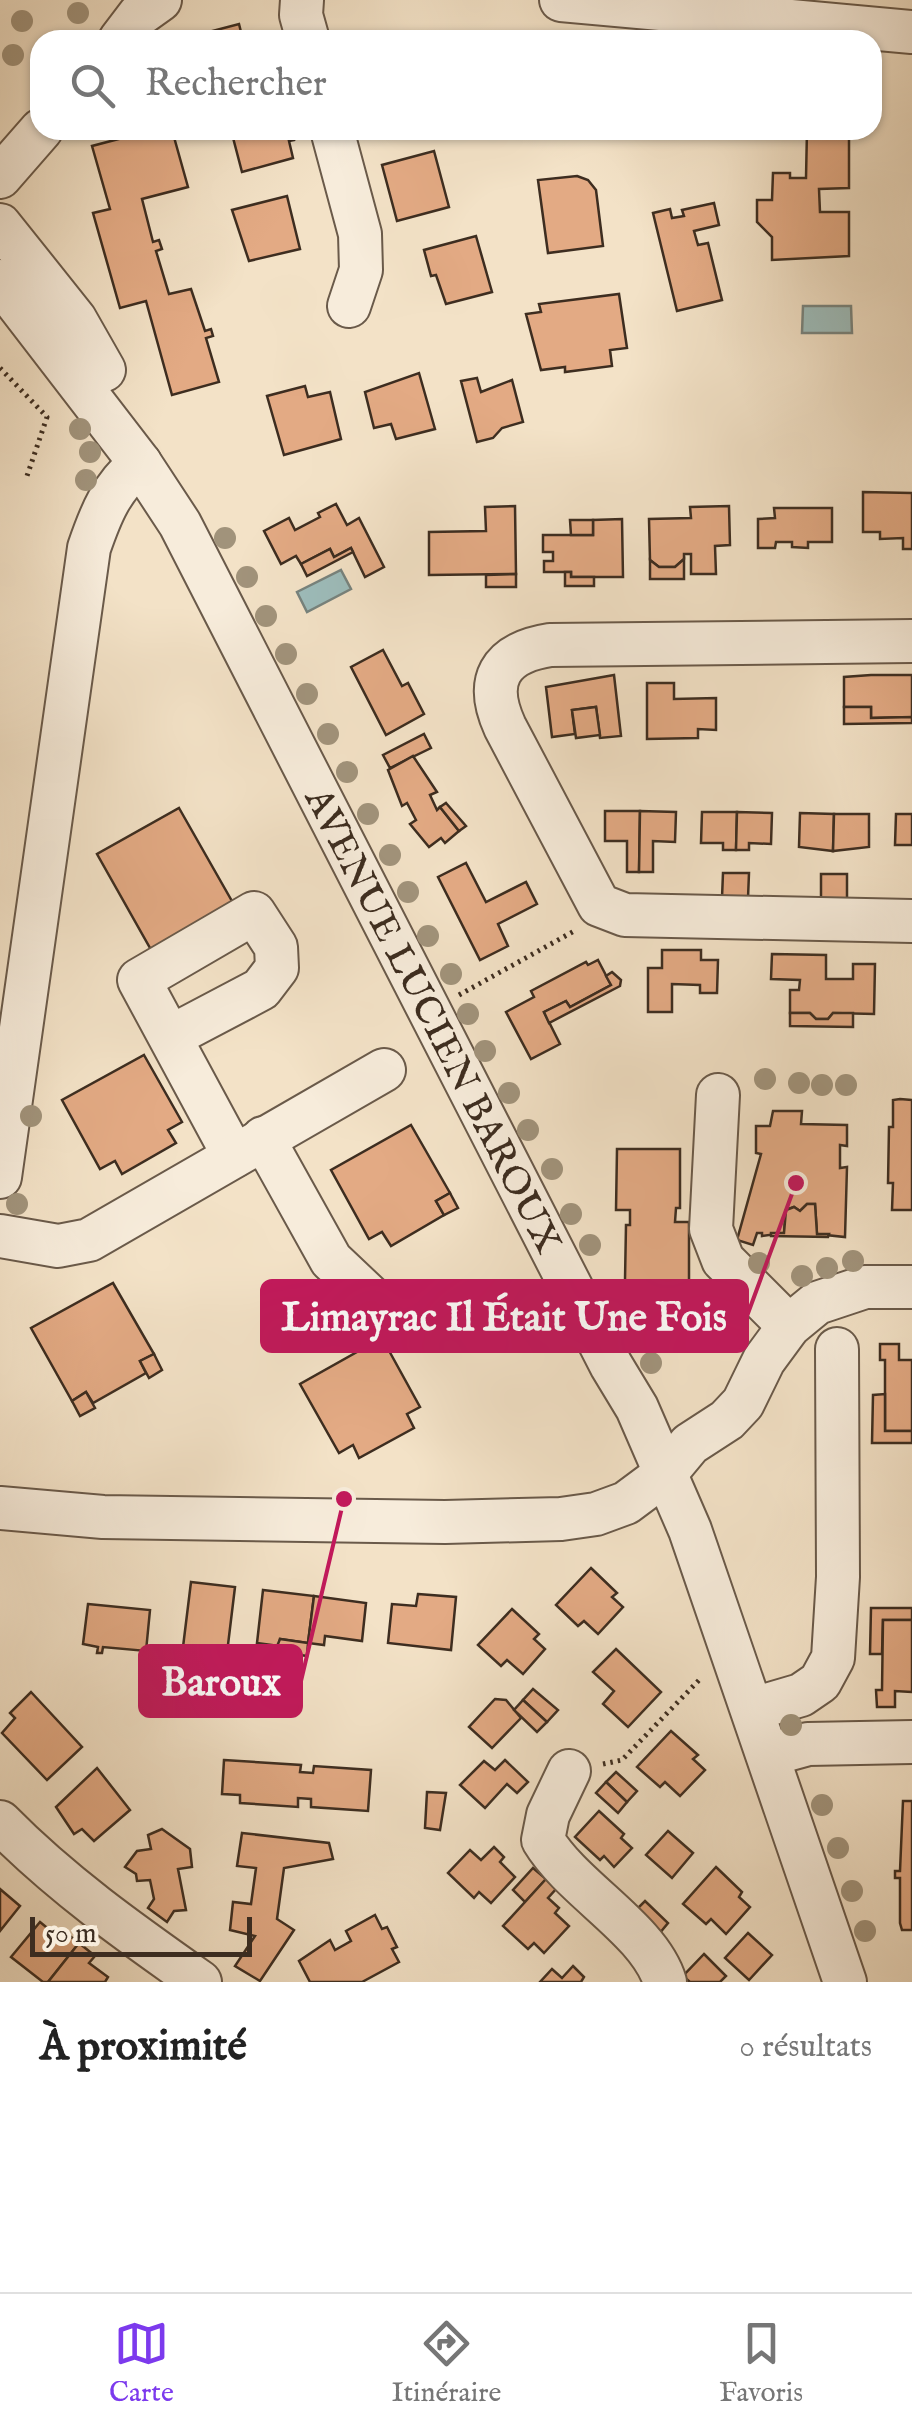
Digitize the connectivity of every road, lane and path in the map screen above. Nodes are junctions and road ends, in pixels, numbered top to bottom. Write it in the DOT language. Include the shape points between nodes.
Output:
graph roads {
  1 [pos="160,0"];
  2 [pos="302,0"];
  3 [pos="561,0"];
  4 [pos="802,11"];
  5 [pos="128,30"];
  6 [pos="305,30"];
  7 [pos="912,32"];
  8 [pos="33,140"];
  9 [pos="335,140"];
  10 [pos="0,178"];
  11 [pos="0,225"];
  12 [pos="0,281"];
  13 [pos="349,306"];
  14 [pos="0,368"];
  15 [pos="104,370"];
  16 [pos="140,463"];
  17 [pos="27,476"];
  18 [pos="912,641"];
  19 [pos="613,913"];
  20 [pos="912,921"];
  21 [pos="430,1011"];
  22 [pos="170,1037"];
  23 [pos="384,1070"];
  24 [pos="718,1095"];
  25 [pos="249,1147"];
  26 [pos="0,1173"];
  27 [pos="0,1236"];
  28 [pos="912,1287"];
  29 [pos="386,1312"];
  30 [pos="789,1326"];
  31 [pos="837,1350"];
  32 [pos="665,1474"];
  33 [pos="0,1508"];
  34 [pos="738,1665"];
  35 [pos="753,1709"];
  36 [pos="912,1742"];
  37 [pos="768,1754"];
  38 [pos="569,1770"];
  39 [pos="0,1822"];
  40 [pos="175,1975"];
  41 [pos="665,1982"];
  42 [pos="846,1982"];
  1 -- 5 [label="street"];
  2 -- 6 [label="street"];
  3 -- 4 [label="street"];
  4 -- 7 [label="street"];
  8 -- 10 [label="street"];
  9 -- 13 [label="street" via="360,234 362,270"];
  11 -- 15 [label="street" via="75,319"];
  12 -- 16 [label="street, AVENUE LUCIEN BAROUX"];
  14 -- 17 [label="path" via="47,417"];
  16 -- 21 [label="street, AVENUE LUCIEN BAROUX" via="192,547"];
  16 -- 26 [label="street" via="104,503 89,548"];
  18 -- 19 [label="street" via="550,645 507,662 494,690 496,708 592,894"];
  19 -- 20 [label="street"];
  19 -- 21 [label="path"];
  21 -- 32 [label="street, AVENUE LUCIEN BAROUX" via="638,1408"];
  22 -- 25 [label="street"];
  23 -- 25 [label="street"];
  24 -- 30 [label="street" via="711,1229 724,1260"];
  25 -- 27 [label="street" via="90,1240 58,1246"];
  25 -- 29 [label="street" via="330,1260"];
  28 -- 30 [label="street" via="865,1287 817,1302"];
  30 -- 32 [label="street" via="743,1403 690,1444"];
  31 -- 35 [label="street" via="833,1658 820,1682 800,1695"];
  32 -- 33 [label="street" via="626,1503 561,1518 122,1517"];
  32 -- 34 [label="street, AVENUE LUCIEN BAROUX"];
  34 -- 35 [label="street, AVENUE LUCIEN BAROUX"];
  34 -- 38 [label="path" via="702,1678 622,1760"];
  35 -- 37 [label="street, AVENUE LUCIEN BAROUX"];
  36 -- 37 [label="street" via="808,1744"];
  37 -- 42 [label="street, AVENUE LUCIEN BAROUX"];
  38 -- 41 [label="street" via="543,1840 556,1862 641,1942"];
  39 -- 40 [label="street"];
}
